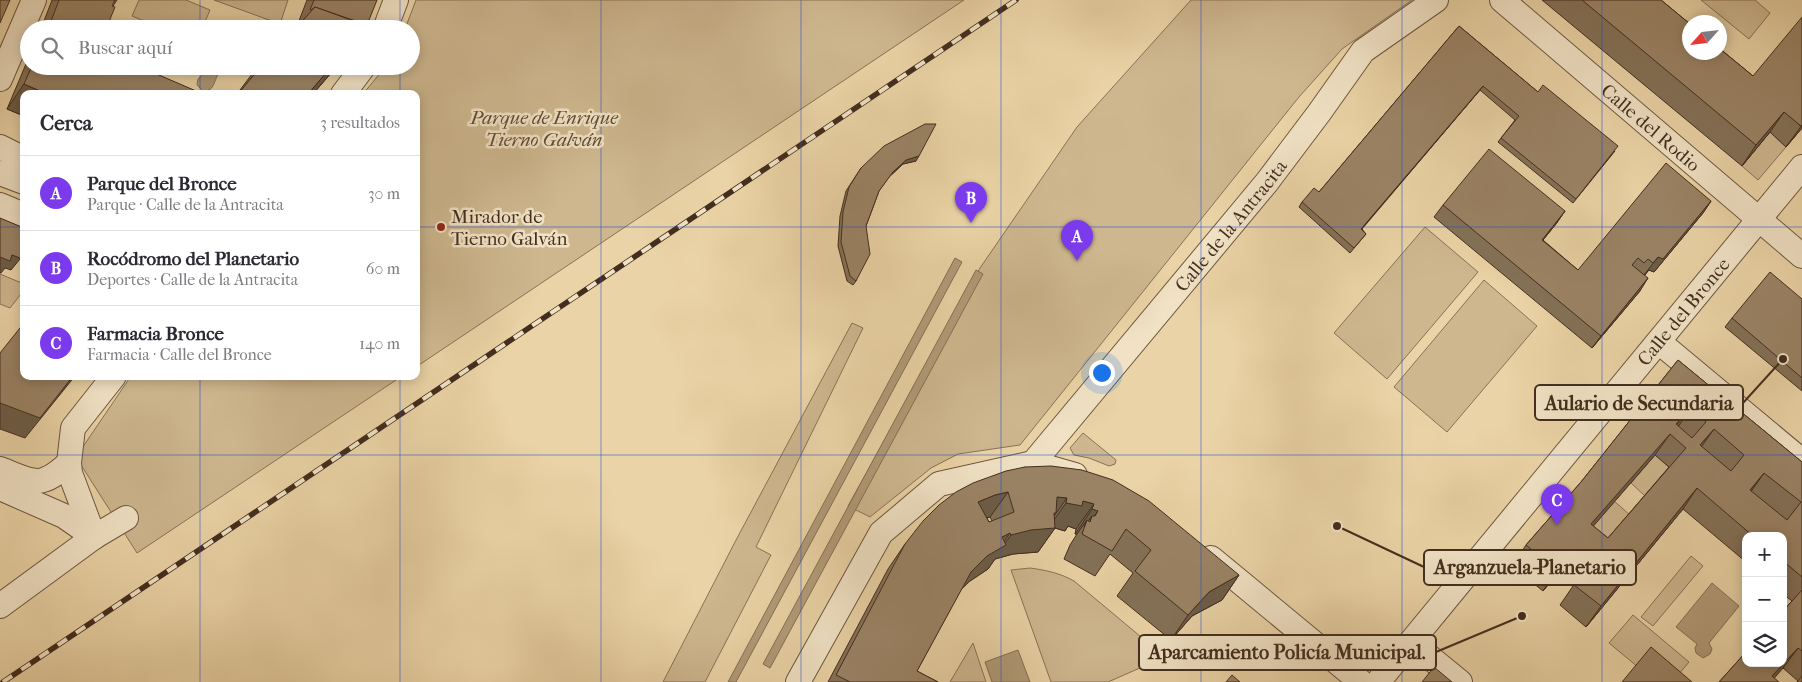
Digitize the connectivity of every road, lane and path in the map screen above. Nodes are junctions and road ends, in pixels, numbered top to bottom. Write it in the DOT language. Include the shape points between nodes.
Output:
graph roads {
  1 [pos="34,0"];
  2 [pos="396,0"];
  3 [pos="1436,0"];
  4 [pos="1502,0"];
  5 [pos="25,20"];
  6 [pos="388,20"];
  7 [pos="20,33"];
  8 [pos="357,75"];
  9 [pos="0,79"];
  10 [pos="346,90"];
  11 [pos="0,147"];
  12 [pos="20,157"];
  13 [pos="1802,167"];
  14 [pos="0,173"];
  15 [pos="20,180"];
  16 [pos="0,205"];
  17 [pos="20,213"];
  18 [pos="1759,220"];
  19 [pos="1802,256"];
  20 [pos="1659,342"];
  21 [pos="111,380"];
  22 [pos="1802,461"];
  23 [pos="1033,463"];
  24 [pos="69,464"];
  25 [pos="0,469"];
  26 [pos="1094,480"];
  27 [pos="0,488"];
  28 [pos="126,518"];
  29 [pos="94,537"];
  30 [pos="1198,546"];
  31 [pos="0,606"];
  32 [pos="1411,642"];
  33 [pos="798,682"];
  34 [pos="1361,682"];
  35 [pos="1378,682"];
  36 [pos="1460,682"];
  1 -- 5 [label="street"];
  2 -- 6 [label="street"];
  3 -- 23 [label="street, Calle de la Antracita" via="1363,51 1267,182"];
  4 -- 18 [label="street, Calle del Rodio"];
  7 -- 9 [label="street"];
  8 -- 10 [label="street"];
  11 -- 12 [label="street"];
  13 -- 18 [label="street, Calle del Bronce"];
  14 -- 15 [label="street"];
  16 -- 17 [label="street"];
  18 -- 19 [label="street, Calle del Rodio"];
  18 -- 20 [label="street, Calle del Bronce"];
  20 -- 22 [label="street"];
  20 -- 32 [label="street, Calle del Bronce"];
  21 -- 24 [label="street" via="73,428"];
  23 -- 26 [label="street"];
  23 -- 33 [label="street" via="939,484 881,533"];
  24 -- 25 [label="street" via="55,476 36,482"];
  24 -- 29 [label="street"];
  27 -- 29 [label="street" via="64,516"];
  28 -- 29 [label="street"];
  29 -- 31 [label="street"];
  30 -- 34 [label="street"];
  32 -- 35 [label="street, Calle del Bronce"];
  32 -- 36 [label="street"];
}
